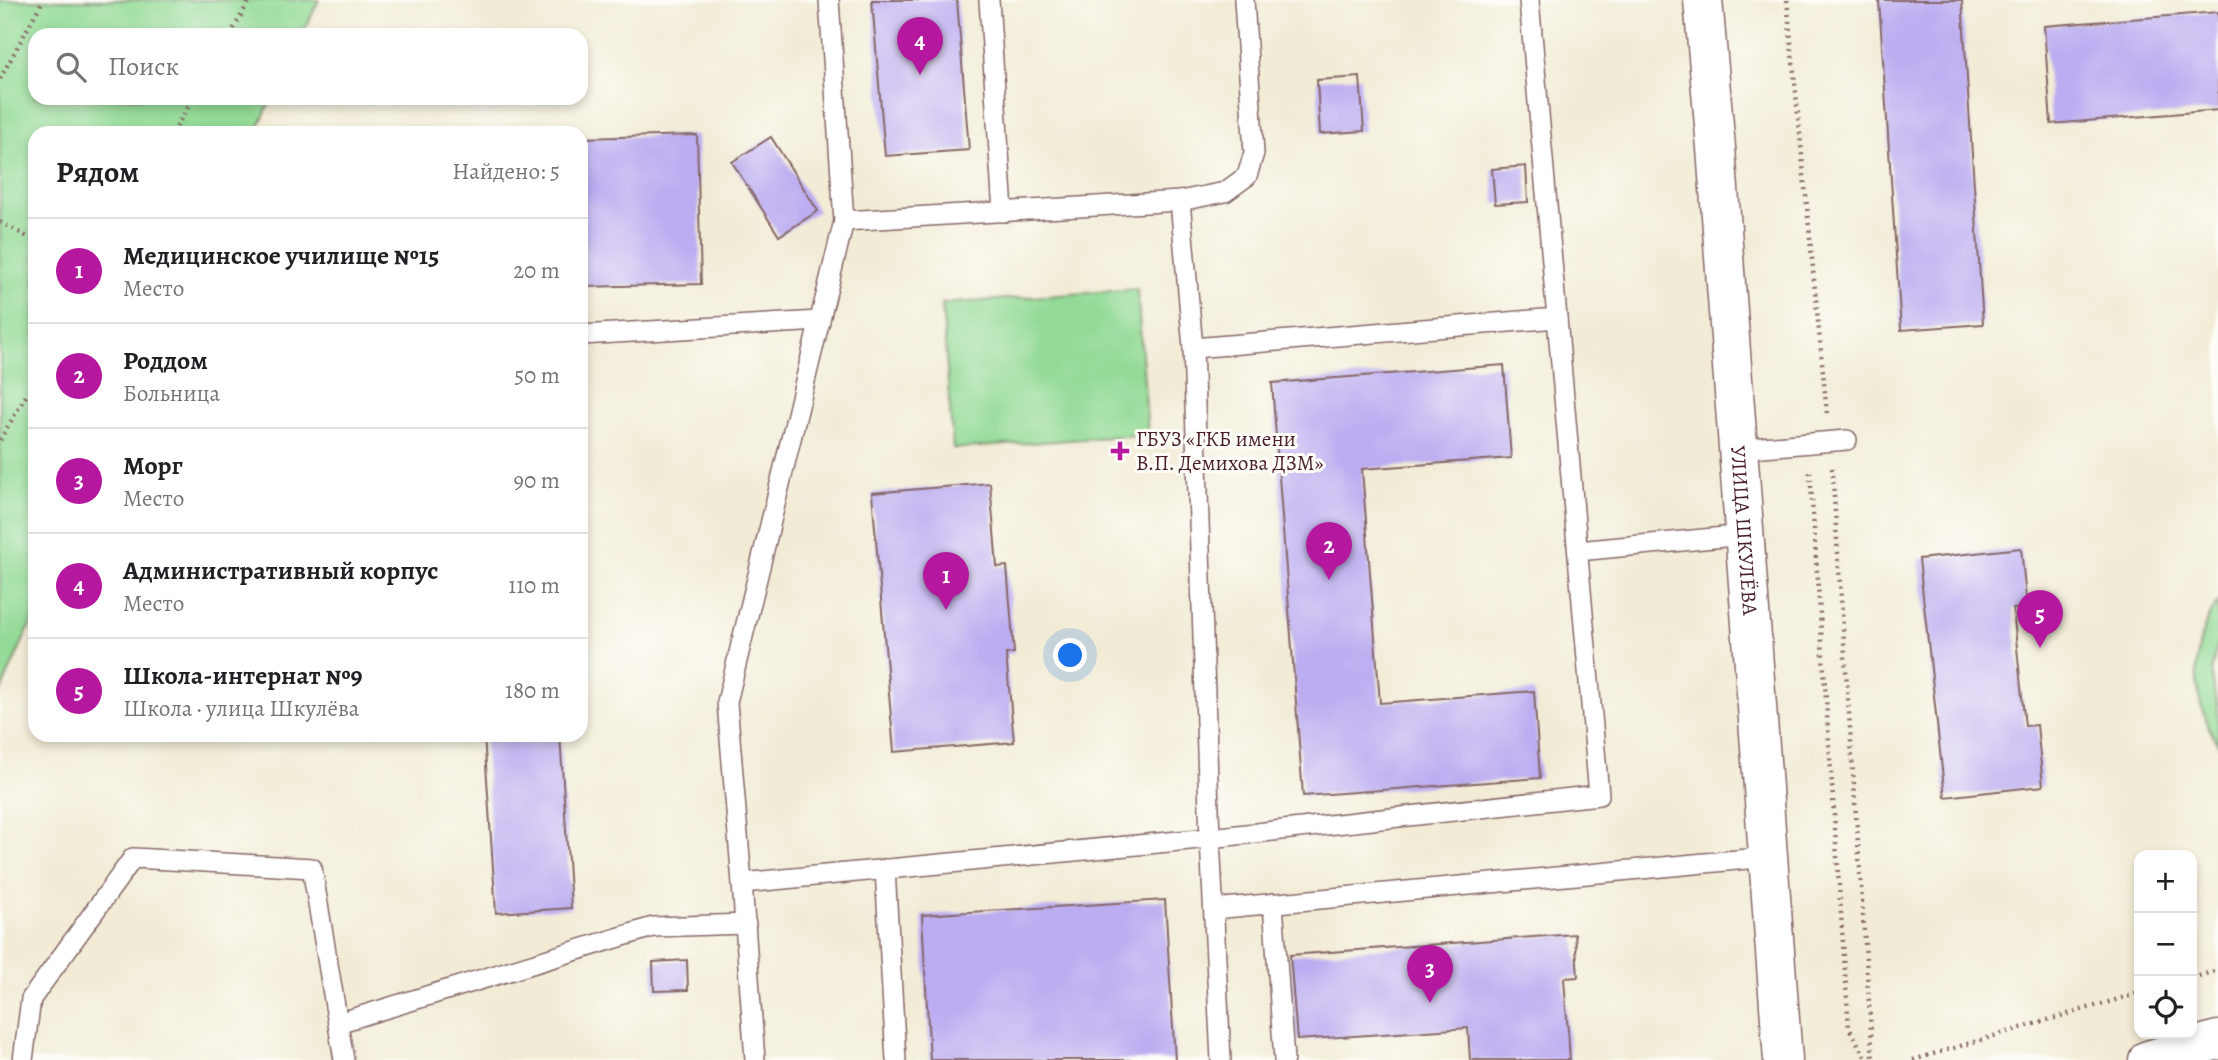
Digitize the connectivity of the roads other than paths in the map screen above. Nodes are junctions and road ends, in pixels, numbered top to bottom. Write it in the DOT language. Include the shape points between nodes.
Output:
graph roads {
  1 [pos="829,0"];
  2 [pos="989,0"];
  3 [pos="1244,0"];
  4 [pos="1529,0"];
  5 [pos="1703,0"];
  6 [pos="1180,201"];
  7 [pos="1003,212"];
  8 [pos="844,221"];
  9 [pos="1557,318"];
  10 [pos="820,321"];
  11 [pos="588,335"];
  12 [pos="1194,348"];
  13 [pos="1838,441"];
  14 [pos="1738,449"];
  15 [pos="1745,535"];
  16 [pos="1578,551"];
  17 [pos="1210,838"];
  18 [pos="1769,857"];
  19 [pos="885,869"];
  20 [pos="742,883"];
  21 [pos="1273,903"];
  22 [pos="1214,909"];
  23 [pos="746,923"];
  24 [pos="338,1023"];
  25 [pos="2218,1040"];
  26 [pos="23,1060"];
  27 [pos="344,1060"];
  28 [pos="755,1060"];
  29 [pos="896,1060"];
  30 [pos="1222,1060"];
  31 [pos="1284,1060"];
  32 [pos="1783,1060"];
  33 [pos="2148,1060"];
  1 -- 8 [label="lane"];
  2 -- 7 [label="lane"];
  3 -- 6 [label="lane" via="1254,152 1247,176 1225,192"];
  4 -- 9 [label="lane"];
  5 -- 14 [label="street, УЛИЦА ШКУЛЁВА"];
  6 -- 7 [label="lane"];
  6 -- 12 [label="lane"];
  7 -- 8 [label="lane"];
  8 -- 10 [label="lane"];
  9 -- 12 [label="lane"];
  9 -- 16 [label="lane"];
  10 -- 11 [label="lane"];
  10 -- 20 [label="lane" via="727,702"];
  12 -- 17 [label="lane"];
  13 -- 14 [label="lane"];
  14 -- 15 [label="street, УЛИЦА ШКУЛЁВА"];
  15 -- 16 [label="lane"];
  15 -- 18 [label="street, УЛИЦА ШКУЛЁВА"];
  16 -- 17 [label="lane" via="1599,794"];
  17 -- 19 [label="lane"];
  17 -- 22 [label="lane"];
  18 -- 21 [label="lane"];
  18 -- 32 [label="street, УЛИЦА ШКУЛЁВА"];
  19 -- 20 [label="lane"];
  19 -- 29 [label="lane"];
  20 -- 23 [label="lane"];
  21 -- 22 [label="lane"];
  21 -- 31 [label="lane"];
  22 -- 30 [label="lane"];
  23 -- 24 [label="lane" via="653,927"];
  23 -- 28 [label="lane"];
  24 -- 26 [label="lane" via="312,868 133,858 31,999"];
  24 -- 27 [label="lane"];
  25 -- 33 [label="street"];
}
